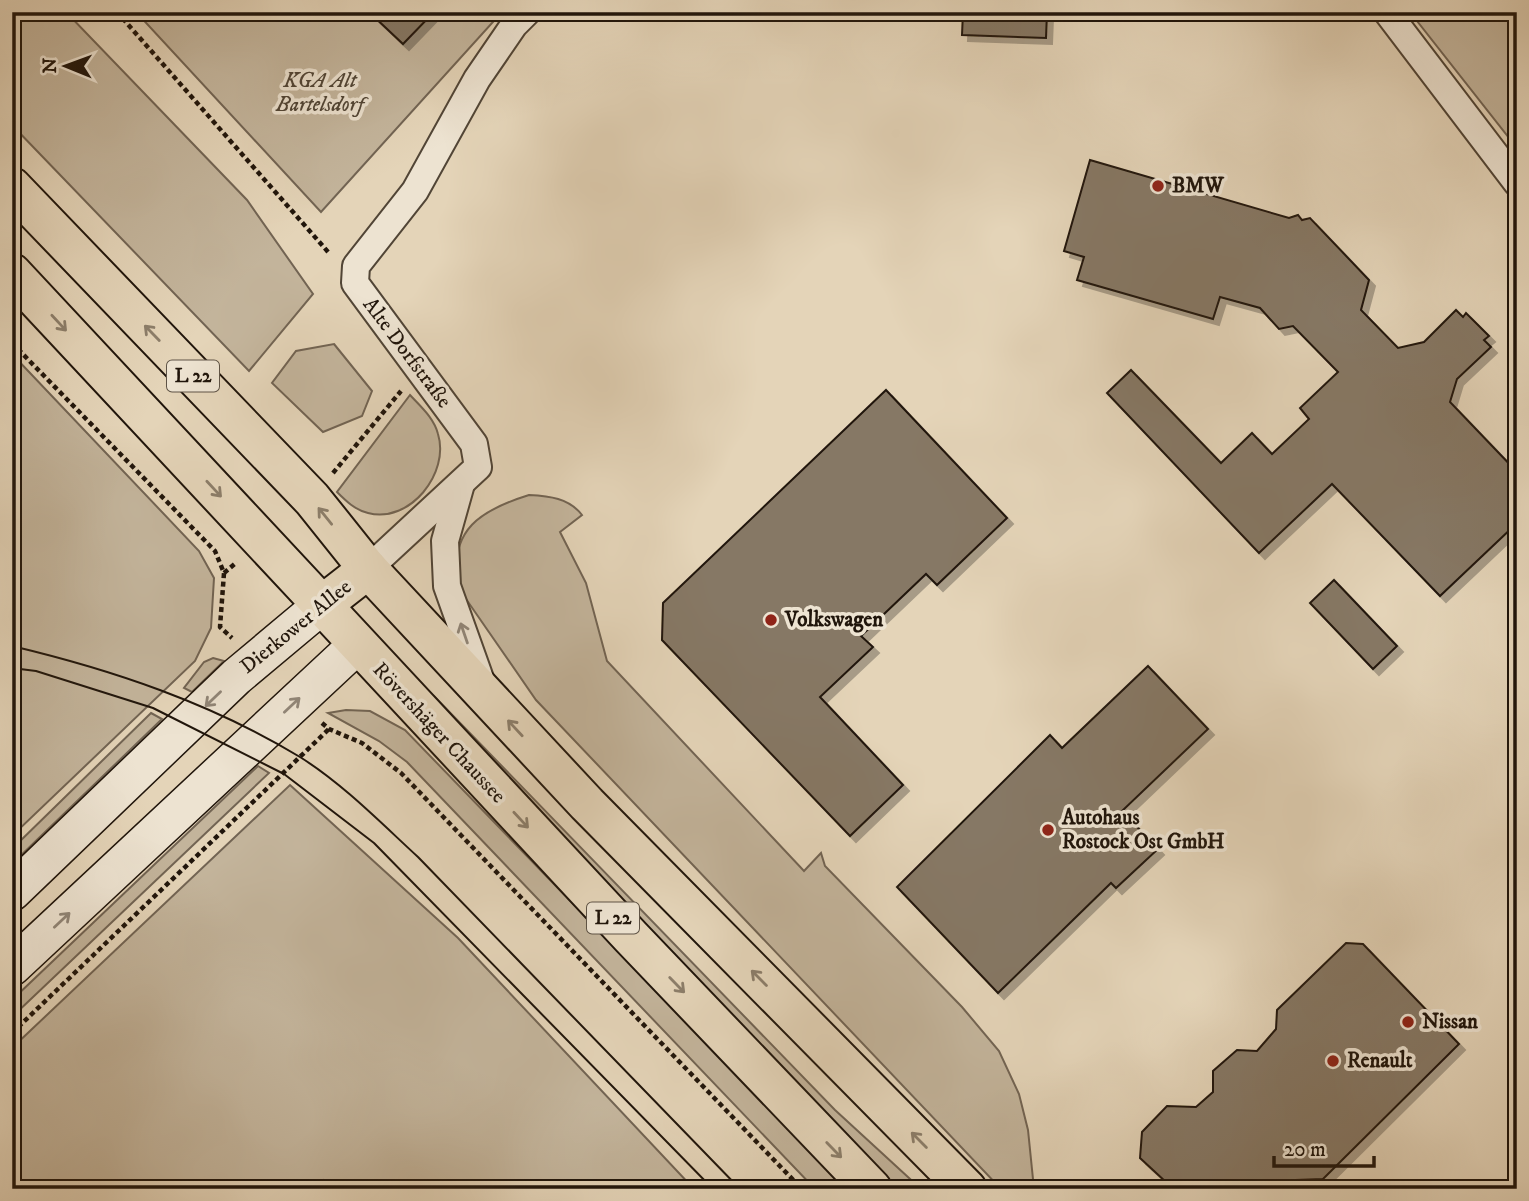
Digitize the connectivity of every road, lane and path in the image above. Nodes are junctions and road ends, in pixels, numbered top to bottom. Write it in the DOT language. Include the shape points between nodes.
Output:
graph roads {
  1 [pos="117,12"];
  2 [pos="527,12"];
  3 [pos="1387,12"];
  4 [pos="1517,183"];
  5 [pos="12,187"];
  6 [pos="12,273"];
  7 [pos="355,283"];
  8 [pos="12,343"];
  9 [pos="461,484"];
  10 [pos="368,569"];
  11 [pos="321,605"];
  12 [pos="220,627"];
  13 [pos="357,645"];
  14 [pos="486,697"];
  15 [pos="12,892"];
  16 [pos="12,967"];
  17 [pos="12,1033"];
  18 [pos="12,1180"];
  19 [pos="27,1189"];
  20 [pos="802,1189"];
  21 [pos="872,1189"];
  22 [pos="967,1189"];
  1 -- 7 [label="path"];
  2 -- 7 [label="street, Alte Dorfstraße" via="477,79 415,191 356,266"];
  3 -- 4 [label="street"];
  10 -- 5 [label="main road, L 22, one-way" via="312,499"];
  6 -- 11 [label="main road, Rövershäger Chaussee / L 22, one-way"];
  7 -- 9 [label="street, Alte Dorfstraße" via="474,444 478,467"];
  8 -- 12 [label="path" via="215,551 224,573"];
  9 -- 10 [label="street, Alte Dorfstraße"];
  14 -- 9 [label="street, one-way" via="447,586 445,541"];
  10 -- 11 [label="main road, Dierkower Allee"];
  10 -- 13 [label="main road, Dierkower Allee"];
  10 -- 14 [label="main road, L 22"];
  11 -- 13 [label="main road, Rövershäger Chaussee / L 22"];
  11 -- 15 [label="main road, Dierkower Allee, one-way" via="236,677"];
  16 -- 13 [label="main road, one-way"];
  13 -- 21 [label="main road, Rövershäger Chaussee / L 22, one-way"];
  22 -- 14 [label="main road, L 22, one-way"];
  17 -- 20 [label="path" via="329,729 362,743 401,773"];
  18 -- 19 [label="path"];
}
